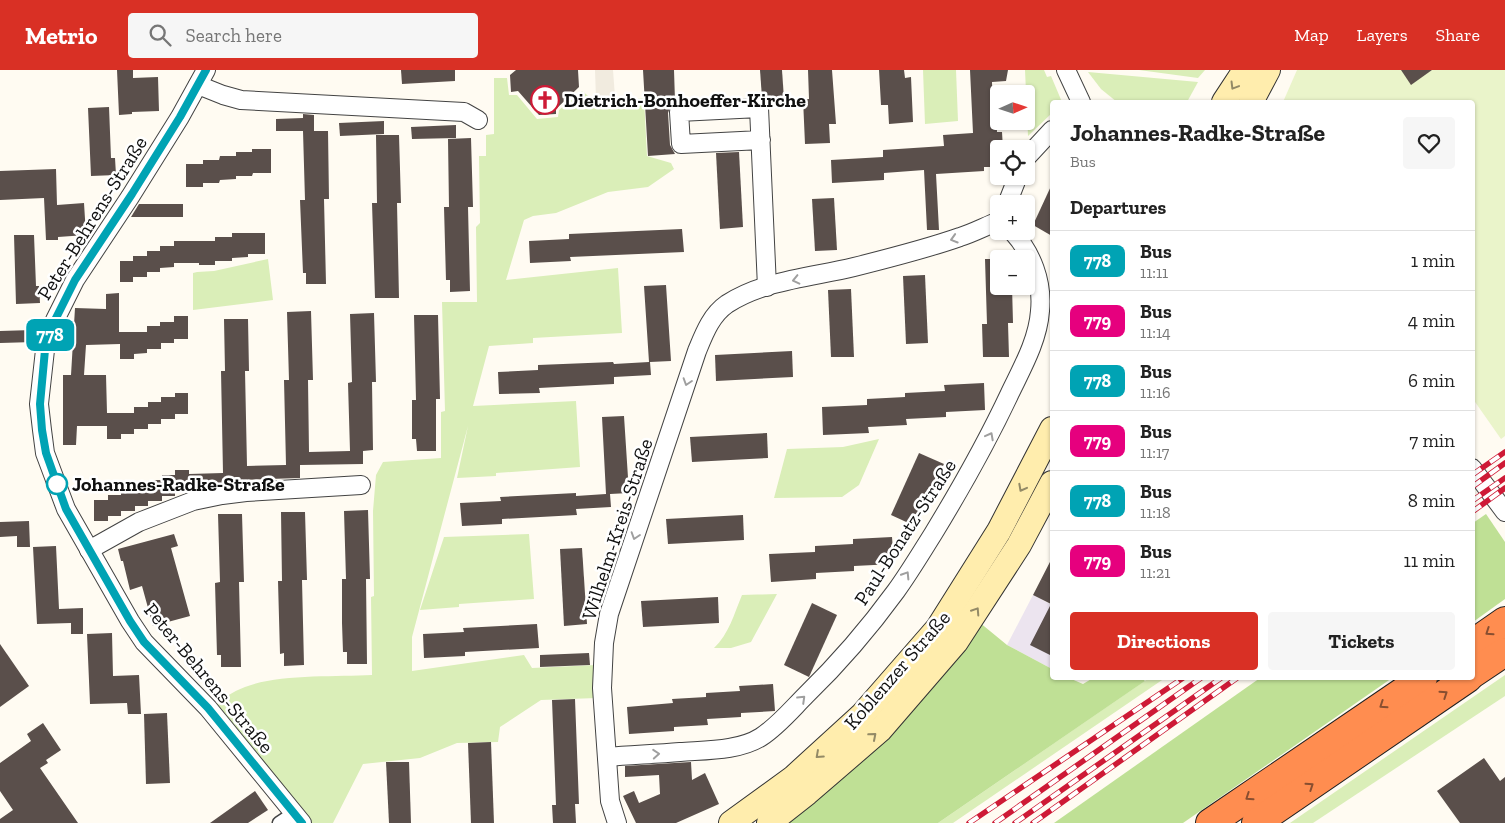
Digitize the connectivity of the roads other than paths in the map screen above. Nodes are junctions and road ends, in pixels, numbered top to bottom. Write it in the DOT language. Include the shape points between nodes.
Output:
graph roads {
  1 [pos="1066,70"];
  2 [pos="1245,70"];
  3 [pos="1268,70"];
  4 [pos="202,77"];
  5 [pos="1079,100"];
  6 [pos="1225,100"];
  7 [pos="1252,100"];
  8 [pos="478,120"];
  9 [pos="1050,132"];
  10 [pos="761,140"];
  11 [pos="1035,148"];
  12 [pos="990,225"];
  13 [pos="1018,240"];
  14 [pos="768,286"];
  15 [pos="1050,434"];
  16 [pos="1475,472"];
  17 [pos="361,485"];
  18 [pos="1050,487"];
  19 [pos="1505,512"];
  20 [pos="89,550"];
  21 [pos="1505,621"];
  22 [pos="1475,642"];
  23 [pos="1505,652"];
  24 [pos="1475,672"];
  25 [pos="1420,680"];
  26 [pos="1465,680"];
  27 [pos="607,757"];
  28 [pos="298,818"];
  29 [pos="279,823"];
  30 [pos="617,823"];
  31 [pos="731,823"];
  32 [pos="768,823"];
  33 [pos="1210,823"];
  34 [pos="1256,823"];
  1 -- 5 [label="street"];
  2 -- 6 [label="main road, one-way"];
  3 -- 7 [label="main road"];
  4 -- 8 [label="street" via="224,96 241,100 464,112"];
  4 -- 20 [label="street, Peter-Behrens-Straße" via="132,194 75,280 55,320 45,350 40,404 46,453 66,509"];
  9 -- 11 [label="street"];
  10 -- 10 [label="street" via="759,108 679,112 680,144"];
  10 -- 14 [label="street"];
  12 -- 14 [label="street, Wilhelm-Kreis-Straße, one-way" via="935,245"];
  27 -- 13 [label="street, Paul-Bonatz-Straße, one-way" via="724,748 748,743 772,729 827,675 869,626 897,590 957,495 991,434 1027,356 1037,327 1041,295 1033,262"];
  14 -- 27 [label="street, Wilhelm-Kreis-Straße, one-way" via="726,305 712,319 697,351 606,630 602,688"];
  15 -- 31 [label="main road, Koblenzer Straße, one-way" via="999,531 938,628 864,714 793,778"];
  16 -- 19 [label="street"];
  17 -- 20 [label="street" via="253,492 193,501 139,522"];
  32 -- 18 [label="main road, Koblenzer Straße, one-way" via="880,730 956,642 1019,545"];
  20 -- 28 [label="street, Peter-Behrens-Straße" via="144,642 208,708"];
  21 -- 22 [label="highway, one-way"];
  23 -- 24 [label="highway"];
  25 -- 33 [label="highway, one-way"];
  34 -- 26 [label="highway, one-way"];
  27 -- 30 [label="street, Wilhelm-Kreis-Straße" via="610,801"];
  28 -- 29 [label="street"];
}
